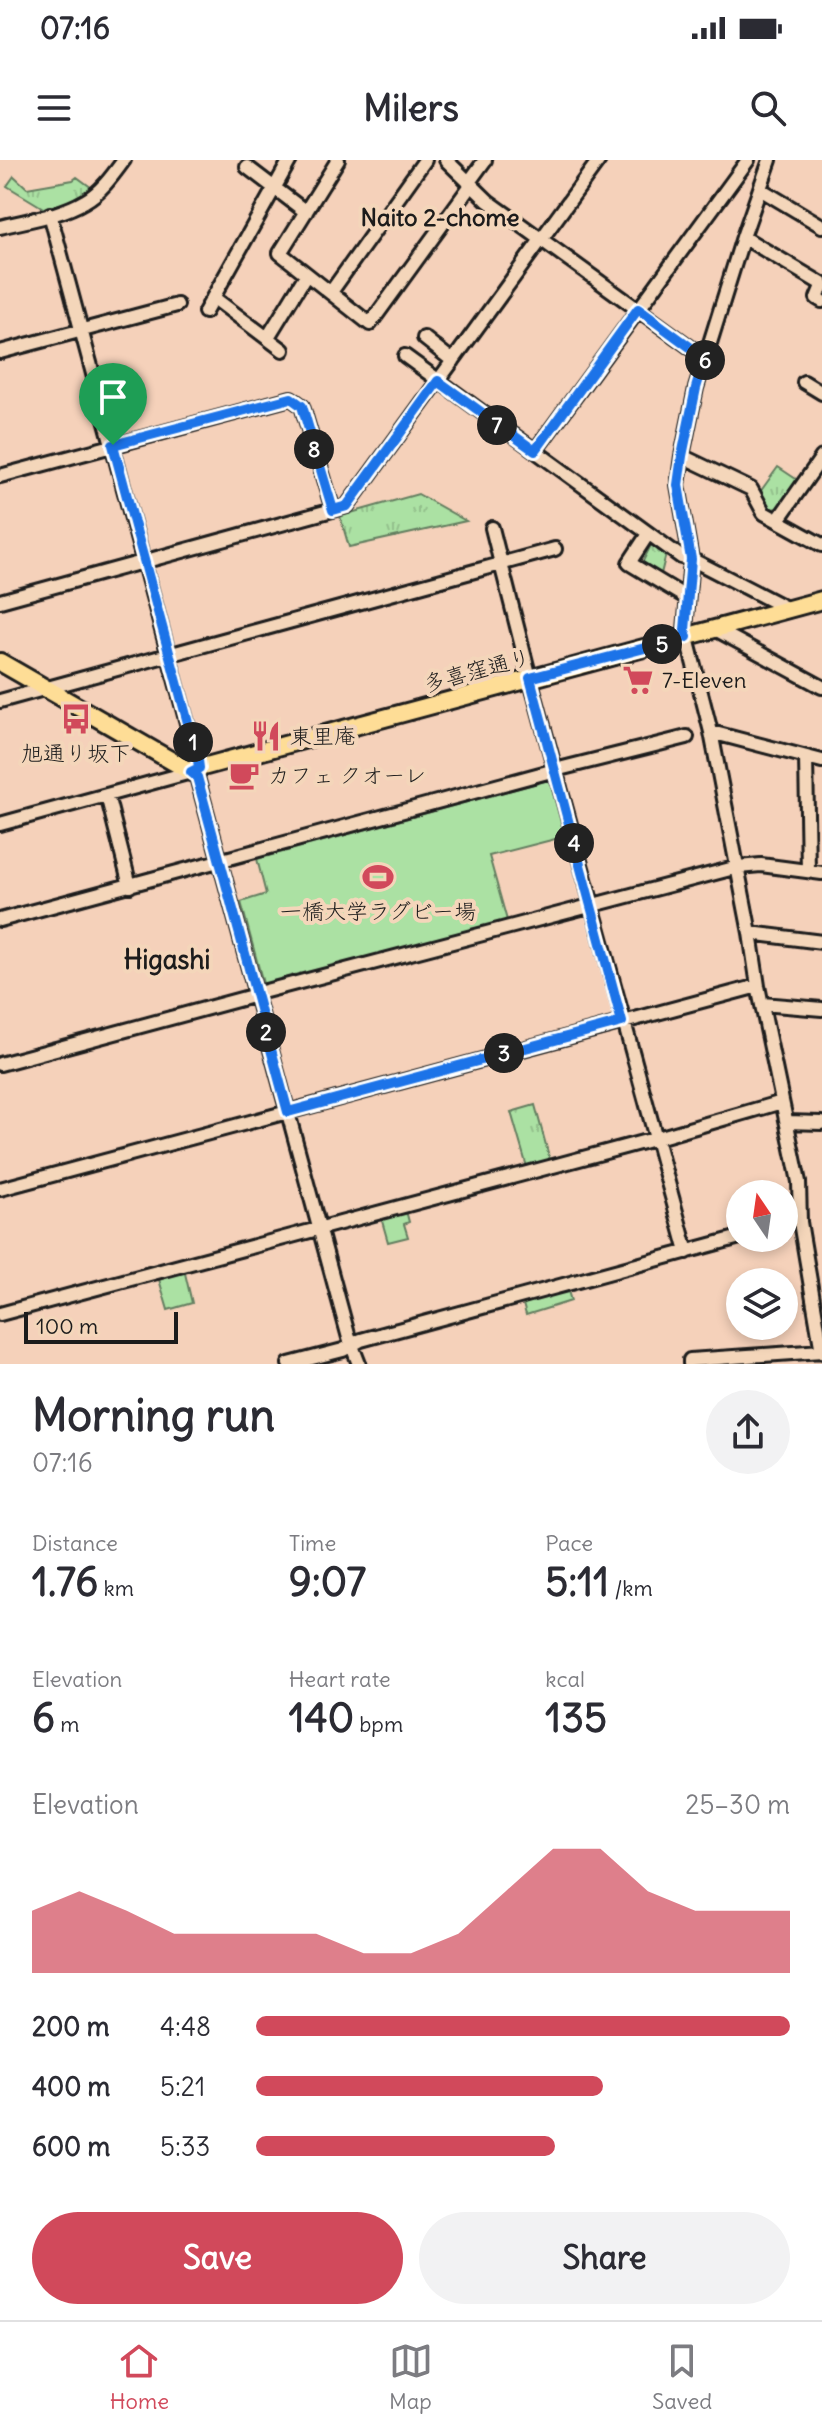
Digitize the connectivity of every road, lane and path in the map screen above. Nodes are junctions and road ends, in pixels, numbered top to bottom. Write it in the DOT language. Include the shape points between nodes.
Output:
graph roads {
  1 [pos="124,160"];
  2 [pos="290,160"];
  3 [pos="338,160"];
  4 [pos="425,160"];
  5 [pos="446,160"];
  6 [pos="485,160"];
  7 [pos="599,160"];
  8 [pos="748,160"];
  9 [pos="770,160"];
  10 [pos="247,167"];
  11 [pos="470,184"];
  12 [pos="274,188"];
  13 [pos="760,189"];
  14 [pos="306,212"];
  15 [pos="50,214"];
  16 [pos="822,226"];
  17 [pos="0,227"];
  18 [pos="743,237"];
  19 [pos="540,240"];
  20 [pos="306,275"];
  21 [pos="822,285"];
  22 [pos="331,292"];
  23 [pos="214,298"];
  24 [pos="822,301"];
  25 [pos="177,305"];
  26 [pos="638,309"];
  27 [pos="205,312"];
  28 [pos="81,330"];
  29 [pos="268,337"];
  30 [pos="424,338"];
  31 [pos="283,350"];
  32 [pos="0,352"];
  33 [pos="405,356"];
  34 [pos="705,358"];
  35 [pos="453,361"];
  36 [pos="438,381"];
  37 [pos="804,382"];
  38 [pos="822,393"];
  39 [pos="113,445"];
  40 [pos="535,451"];
  41 [pos="682,456"];
  42 [pos="822,457"];
  43 [pos="0,476"];
  44 [pos="333,510"];
  45 [pos="778,520"];
  46 [pos="492,528"];
  47 [pos="648,534"];
  48 [pos="822,545"];
  49 [pos="555,549"];
  50 [pos="691,559"];
  51 [pos="144,562"];
  52 [pos="501,564"];
  53 [pos="687,598"];
  54 [pos="0,601"];
  55 [pos="822,601"];
  56 [pos="788,609"];
  57 [pos="715,629"];
  58 [pos="687,637"];
  59 [pos="170,654"];
  60 [pos="0,662"];
  61 [pos="530,678"];
  62 [pos="822,687"];
  63 [pos="44,689"];
  64 [pos="0,701"];
  65 [pos="711,732"];
  66 [pos="687,737"];
  67 [pos="806,757"];
  68 [pos="822,761"];
  69 [pos="195,770"];
  70 [pos="555,770"];
  71 [pos="107,795"];
  72 [pos="0,824"];
  73 [pos="220,860"];
  74 [pos="738,867"];
  75 [pos="808,871"];
  76 [pos="822,873"];
  77 [pos="130,886"];
  78 [pos="591,906"];
  79 [pos="0,920"];
  80 [pos="750,933"];
  81 [pos="822,942"];
  82 [pos="758,986"];
  83 [pos="256,995"];
  84 [pos="762,1004"];
  85 [pos="822,1009"];
  86 [pos="622,1022"];
  87 [pos="0,1064"];
  88 [pos="782,1102"];
  89 [pos="288,1112"];
  90 [pos="787,1122"];
  91 [pos="822,1123"];
  92 [pos="654,1139"];
  93 [pos="0,1189"];
  94 [pos="800,1222"];
  95 [pos="320,1228"];
  96 [pos="726,1241"];
  97 [pos="687,1252"];
  98 [pos="816,1276"];
  99 [pos="0,1314"];
  100 [pos="351,1344"];
  101 [pos="822,1352"];
  102 [pos="289,1364"];
  103 [pos="359,1364"];
  104 [pos="690,1364"];
  1 -- 15 [label="street" via="86,201"];
  2 -- 12 [label="street"];
  3 -- 14 [label="street"];
  4 -- 22 [label="street"];
  5 -- 11 [label="street"];
  6 -- 11 [label="street"];
  7 -- 19 [label="street"];
  8 -- 26 [label="street"];
  9 -- 13 [label="street"];
  10 -- 12 [label="street"];
  11 -- 19 [label="street"];
  11 -- 22 [label="street" via="370,324"];
  12 -- 14 [label="street"];
  12 -- 23 [label="street"];
  13 -- 16 [label="street"];
  13 -- 18 [label="street"];
  14 -- 20 [label="street" via="280,253"];
  15 -- 17 [label="street"];
  15 -- 28 [label="street"];
  18 -- 21 [label="street"];
  18 -- 34 [label="street"];
  19 -- 26 [label="street"];
  19 -- 35 [label="street"];
  20 -- 22 [label="street"];
  20 -- 29 [label="street"];
  21 -- 24 [label="street" via="817,298"];
  23 -- 27 [label="street"];
  23 -- 29 [label="street"];
  25 -- 28 [label="street"];
  26 -- 34 [label="street"];
  26 -- 40 [label="street"];
  28 -- 32 [label="street"];
  28 -- 39 [label="street"];
  29 -- 31 [label="street"];
  30 -- 35 [label="street"];
  33 -- 36 [label="street"];
  34 -- 41 [label="street"];
  35 -- 36 [label="street"];
  36 -- 40 [label="street"];
  36 -- 44 [label="street" via="347,506"];
  37 -- 38 [label="street"];
  39 -- 43 [label="street"];
  39 -- 44 [label="street" via="291,398 302,406"];
  39 -- 51 [label="street"];
  40 -- 47 [label="street"];
  41 -- 45 [label="street" via="751,489 764,513"];
  41 -- 50 [label="street" via="678,485"];
  42 -- 45 [label="street"];
  44 -- 51 [label="street"];
  45 -- 48 [label="street"];
  46 -- 52 [label="street"];
  47 -- 50 [label="street"];
  47 -- 53 [label="street" via="629,563"];
  49 -- 52 [label="street"];
  50 -- 53 [label="street"];
  50 -- 56 [label="street"];
  51 -- 54 [label="street"];
  51 -- 59 [label="street"];
  52 -- 59 [label="street"];
  52 -- 61 [label="street"];
  53 -- 58 [label="street"];
  55 -- 56 [label="main road, 多喜窪通り"];
  56 -- 57 [label="main road, 多喜窪通り"];
  57 -- 58 [label="main road, 多喜窪通り"];
  57 -- 62 [label="street"];
  58 -- 61 [label="main road, 多喜窪通り"];
  58 -- 65 [label="street"];
  59 -- 63 [label="street"];
  59 -- 69 [label="street"];
  60 -- 63 [label="main road"];
  61 -- 69 [label="main road, 多喜窪通り"];
  61 -- 70 [label="street"];
  63 -- 64 [label="street"];
  63 -- 69 [label="main road"];
  65 -- 67 [label="street"];
  65 -- 74 [label="street"];
  66 -- 70 [label="street"];
  67 -- 68 [label="street"];
  67 -- 75 [label="street"];
  69 -- 71 [label="street"];
  69 -- 73 [label="street"];
  70 -- 73 [label="street"];
  70 -- 78 [label="street"];
  71 -- 72 [label="street"];
  71 -- 77 [label="street"];
  73 -- 77 [label="street"];
  73 -- 83 [label="street"];
  74 -- 75 [label="street"];
  74 -- 78 [label="street"];
  74 -- 80 [label="street"];
  75 -- 76 [label="street"];
  77 -- 79 [label="street"];
  78 -- 83 [label="street"];
  78 -- 86 [label="street"];
  80 -- 81 [label="street"];
  80 -- 82 [label="street"];
  82 -- 84 [label="street"];
  82 -- 86 [label="street"];
  83 -- 87 [label="street"];
  83 -- 89 [label="street"];
  84 -- 85 [label="street"];
  84 -- 88 [label="street"];
  86 -- 89 [label="street"];
  86 -- 92 [label="street"];
  88 -- 90 [label="street"];
  88 -- 92 [label="street"];
  89 -- 93 [label="street"];
  89 -- 95 [label="street"];
  90 -- 91 [label="street"];
  90 -- 94 [label="street" via="799,1182"];
  92 -- 95 [label="street"];
  92 -- 97 [label="street"];
  94 -- 98 [label="street"];
  95 -- 99 [label="street"];
  95 -- 100 [label="street"];
  96 -- 97 [label="street"];
  97 -- 100 [label="street"];
  98 -- 101 [label="street"];
  100 -- 102 [label="street"];
  100 -- 103 [label="street"];
  101 -- 104 [label="street"];
}
